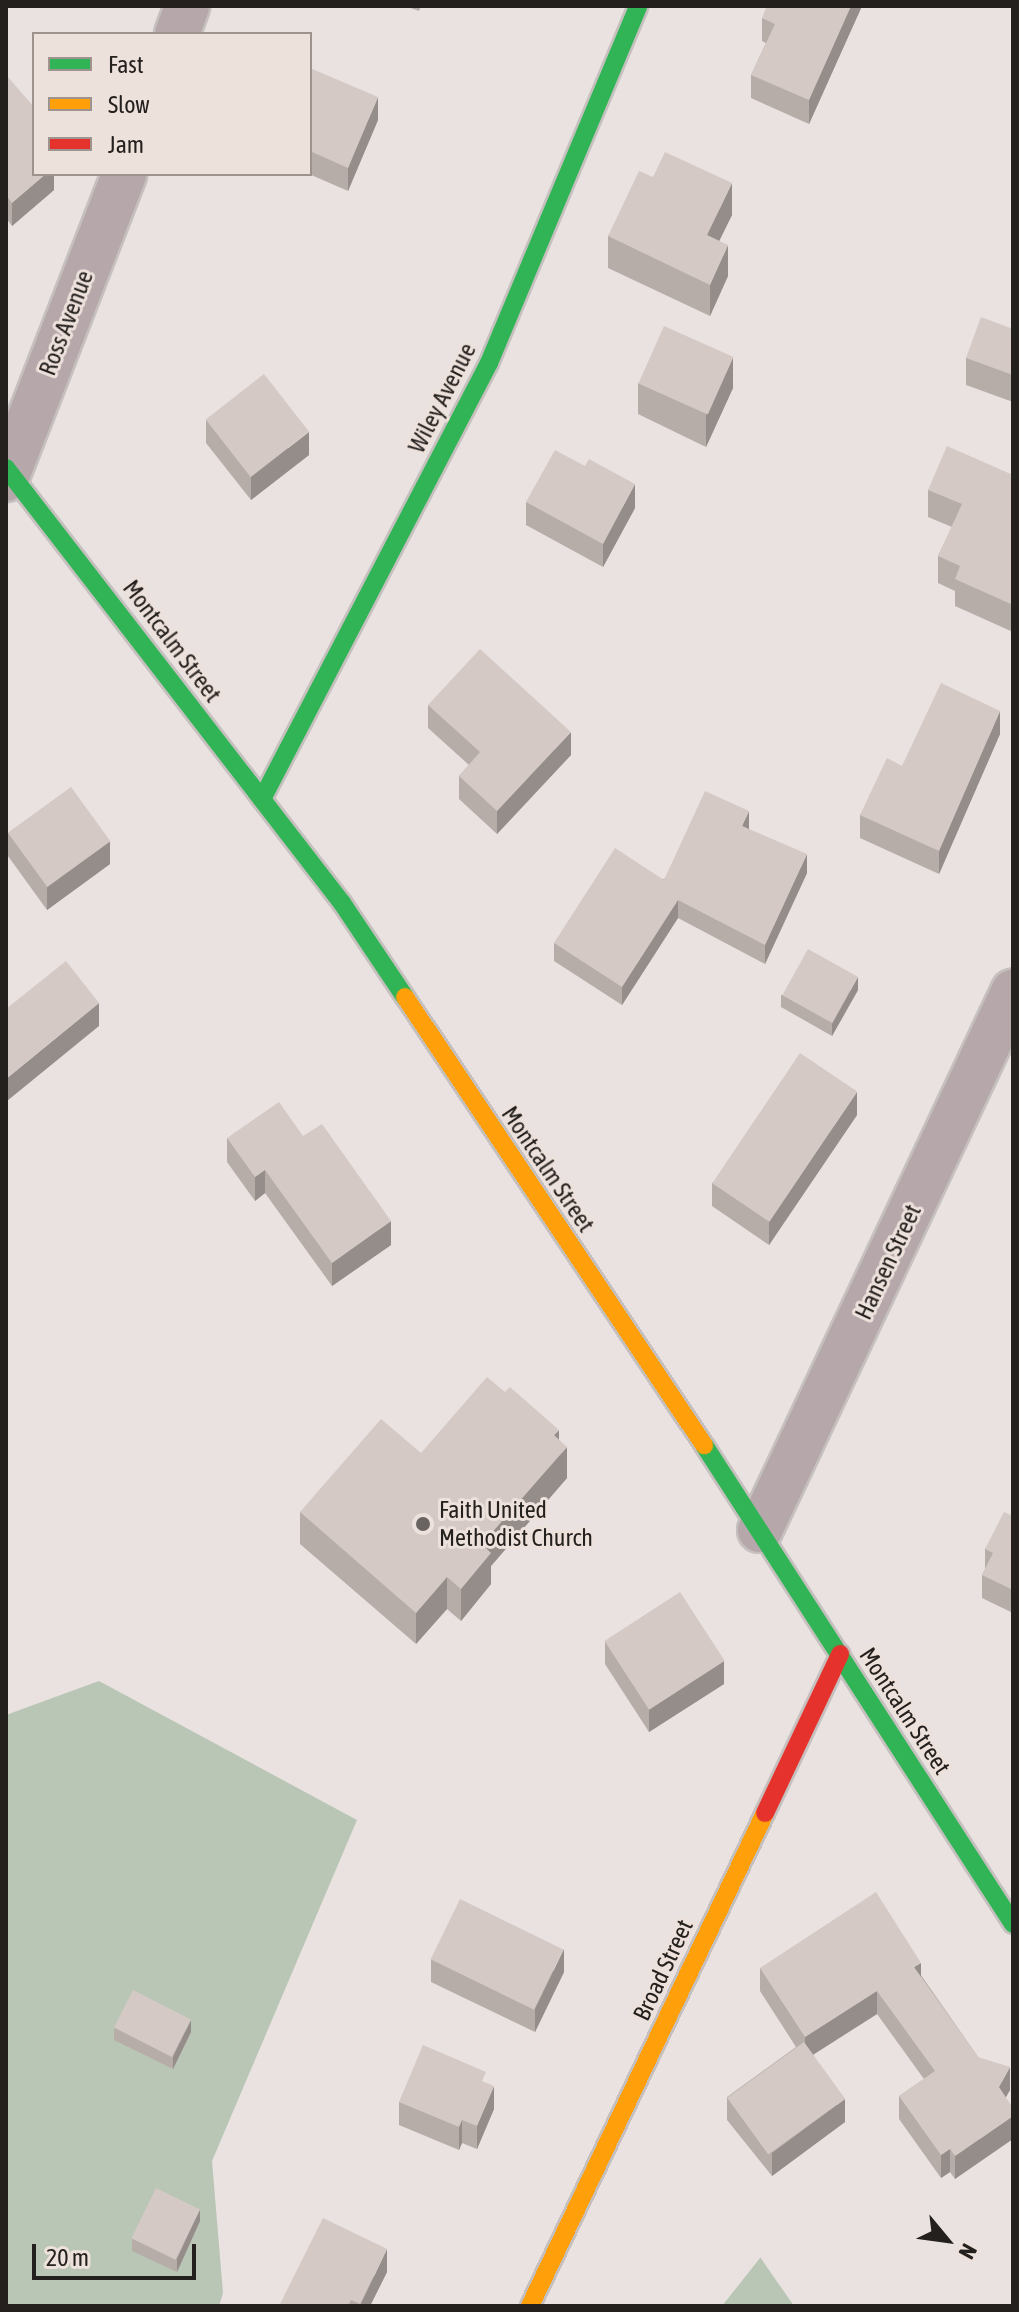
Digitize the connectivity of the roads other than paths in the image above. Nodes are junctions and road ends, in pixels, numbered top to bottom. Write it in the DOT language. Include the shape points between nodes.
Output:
graph roads {
  1 [pos="187,6"];
  2 [pos="638,6"];
  3 [pos="178,32"];
  4 [pos="123,176"];
  5 [pos="7,473"];
  6 [pos="262,799"];
  7 [pos="1013,992"];
  8 [pos="760,1530"];
  9 [pos="840,1654"];
  10 [pos="1013,1924"];
  11 [pos="530,2306"];
  1 -- 3 [label="street"];
  2 -- 6 [label="main road, Wiley Avenue" via="489,363"];
  4 -- 5 [label="street, Ross Avenue"];
  5 -- 6 [label="main road, Montcalm Street"];
  6 -- 8 [label="main road, Montcalm Street" via="342,903"];
  7 -- 8 [label="street, Hansen Street"];
  8 -- 9 [label="main road, Montcalm Street"];
  9 -- 10 [label="main road, Montcalm Street"];
  9 -- 11 [label="main road, Broad Street"];
}
